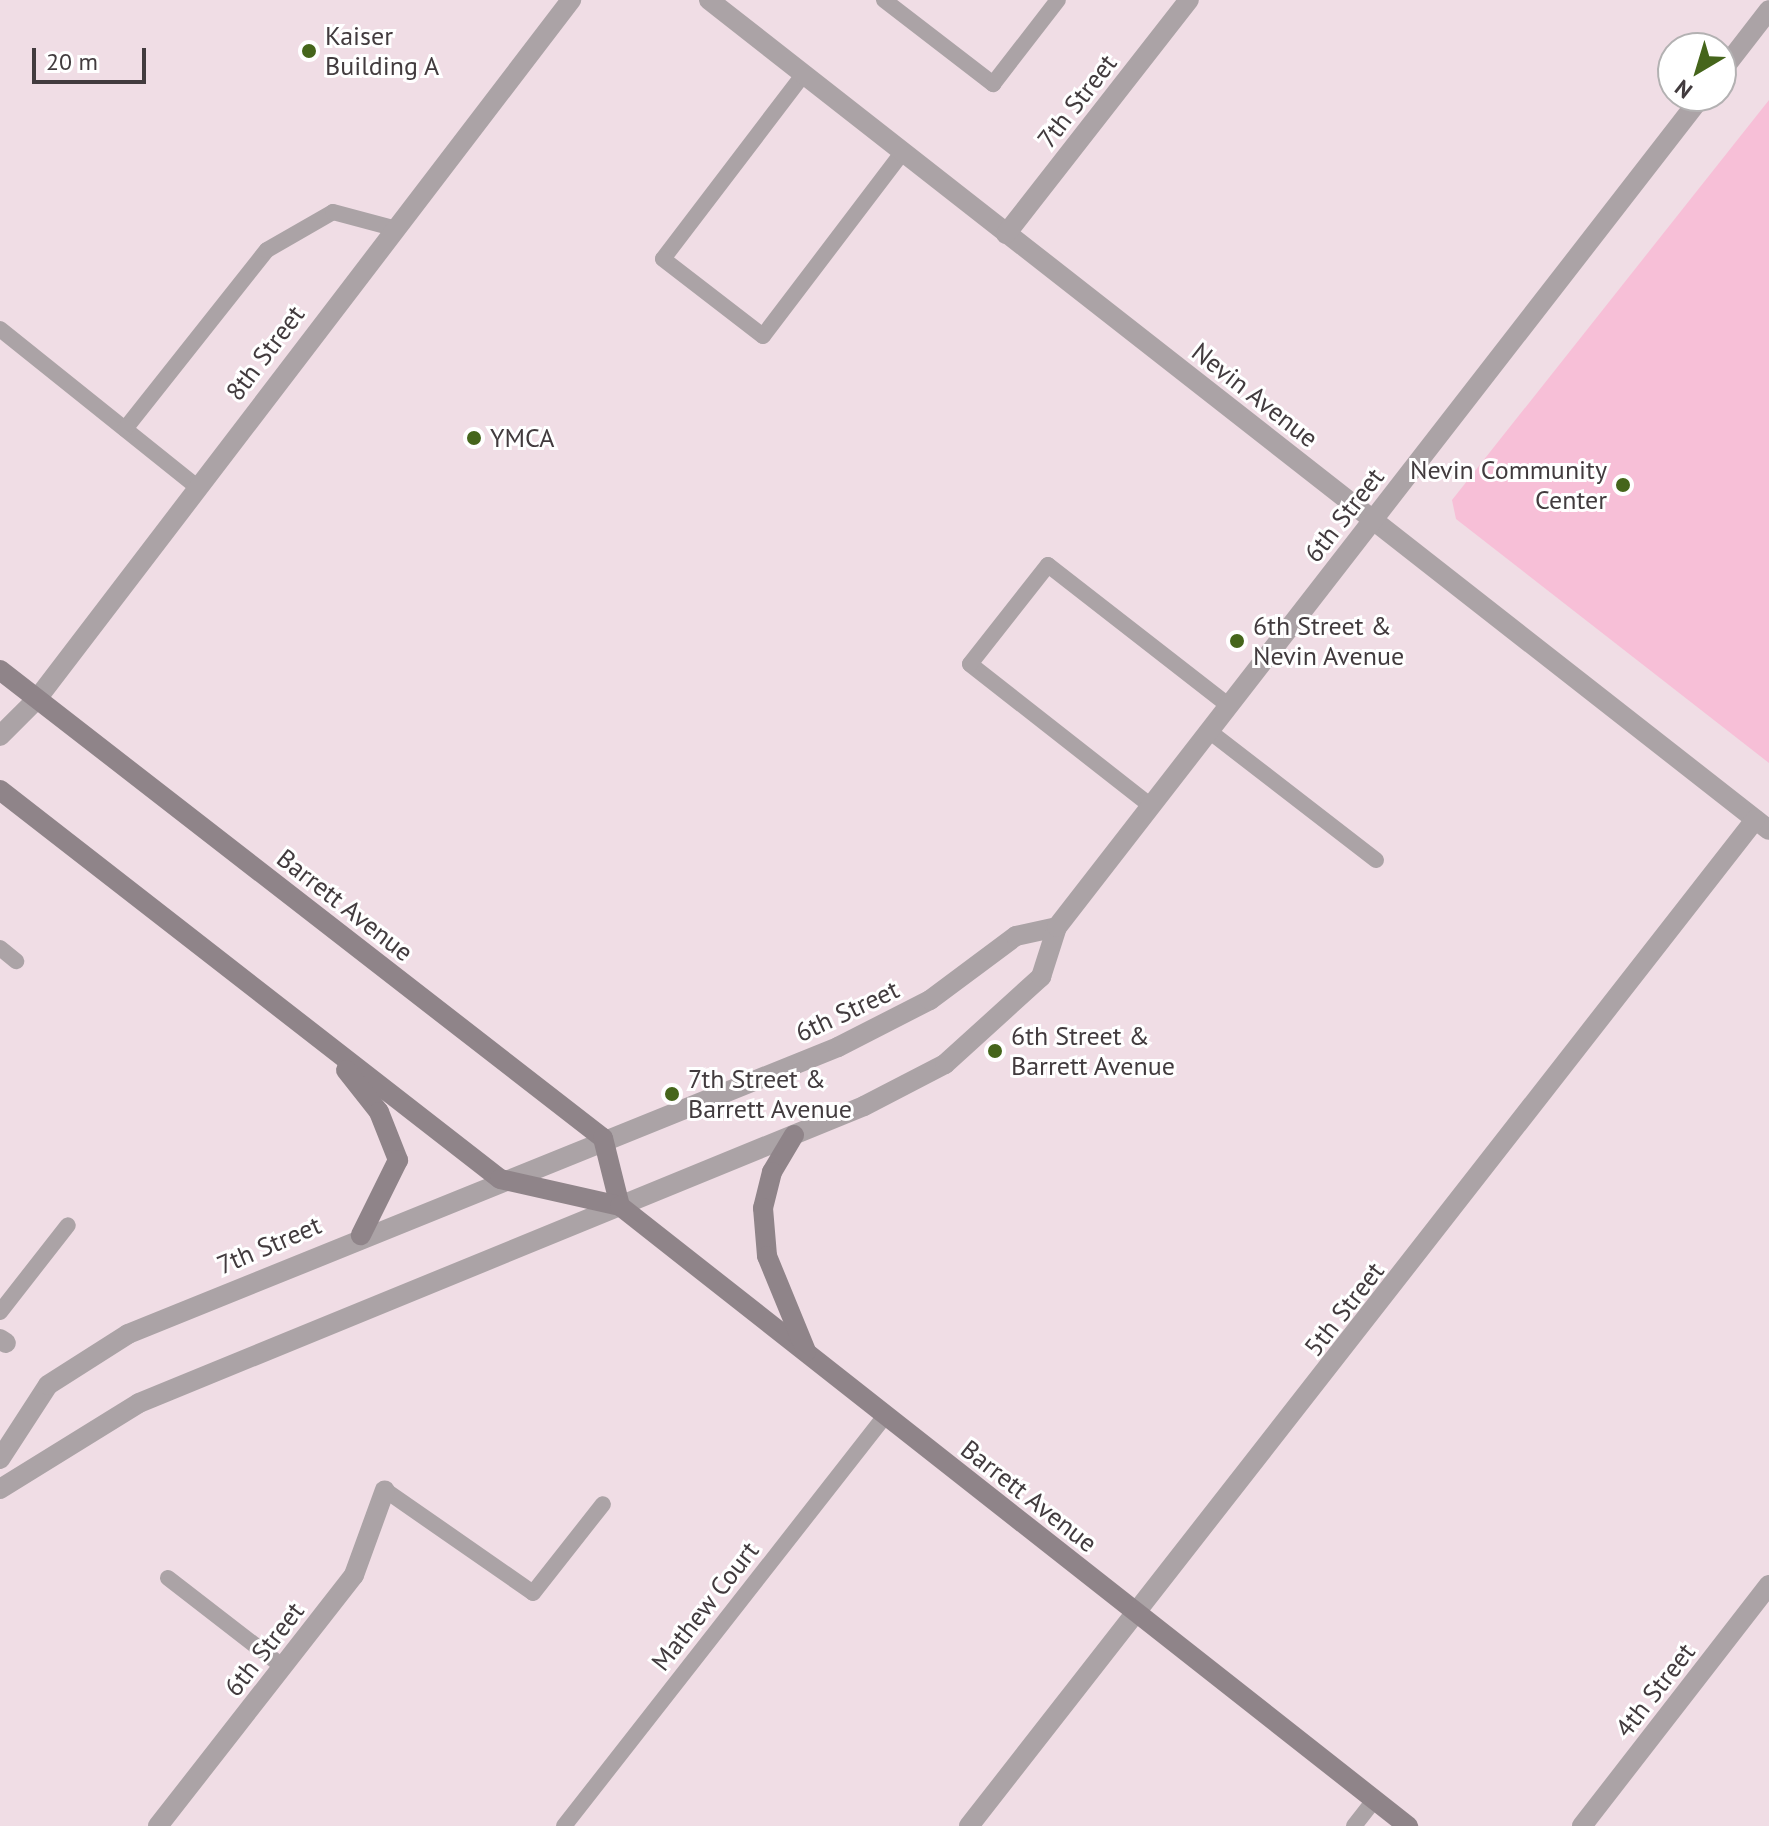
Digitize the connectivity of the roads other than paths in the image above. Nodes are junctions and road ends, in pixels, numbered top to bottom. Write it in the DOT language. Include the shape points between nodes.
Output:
graph roads {
  1 [pos="571,0"];
  2 [pos="709,0"];
  3 [pos="1058,0"];
  4 [pos="1189,0"];
  5 [pos="889,1"];
  6 [pos="1769,10"];
  7 [pos="1737,51"];
  8 [pos="803,75"];
  9 [pos="1690,112"];
  10 [pos="902,153"];
  11 [pos="393,228"];
  12 [pos="1006,234"];
  13 [pos="0,329"];
  14 [pos="125,429"];
  15 [pos="197,487"];
  16 [pos="1374,520"];
  17 [pos="0,670"];
  18 [pos="37,699"];
  19 [pos="1229,706"];
  20 [pos="1209,731"];
  21 [pos="0,736"];
  22 [pos="0,790"];
  23 [pos="1151,806"];
  24 [pos="1762,825"];
  25 [pos="1376,860"];
  26 [pos="1057,927"];
  27 [pos="0,948"];
  28 [pos="16,961"];
  29 [pos="327,1045"];
  30 [pos="794,1135"];
  31 [pos="603,1138"];
  32 [pos="500,1179"];
  33 [pos="620,1206"];
  34 [pos="68,1225"];
  35 [pos="361,1235"];
  36 [pos="0,1312"];
  37 [pos="808,1355"];
  38 [pos="885,1416"];
  39 [pos="0,1459"];
  40 [pos="0,1489"];
  41 [pos="385,1490"];
  42 [pos="603,1504"];
  43 [pos="168,1578"];
  44 [pos="1769,1585"];
  45 [pos="1135,1613"];
  46 [pos="283,1667"];
  47 [pos="1374,1800"];
  48 [pos="158,1826"];
  49 [pos="564,1826"];
  50 [pos="969,1826"];
  51 [pos="1354,1826"];
  52 [pos="1408,1826"];
  53 [pos="1582,1826"];
  1 -- 11 [label="street, 8th Street"];
  2 -- 8 [label="street, Nevin Avenue"];
  3 -- 5 [label="lane" via="993,84"];
  4 -- 12 [label="street, 7th Street"];
  6 -- 7 [label="street"];
  8 -- 10 [label="street, Nevin Avenue"];
  8 -- 10 [label="lane" via="663,259 763,336"];
  9 -- 16 [label="street, 6th Street"];
  10 -- 12 [label="street, Nevin Avenue"];
  11 -- 14 [label="lane" via="333,212 267,250"];
  11 -- 15 [label="street, 8th Street"];
  12 -- 16 [label="street, Nevin Avenue"];
  13 -- 14 [label="lane"];
  14 -- 15 [label="lane"];
  15 -- 18 [label="street, 8th Street"];
  16 -- 19 [label="street, 6th Street"];
  16 -- 24 [label="street, Nevin Avenue"];
  17 -- 18 [label="main road, Barrett Avenue"];
  18 -- 21 [label="street, 8th Street"];
  18 -- 31 [label="main road, Barrett Avenue"];
  19 -- 20 [label="street, 6th Street"];
  19 -- 23 [label="lane" via="1048,565 970,664"];
  20 -- 23 [label="street, 6th Street"];
  20 -- 25 [label="lane"];
  22 -- 29 [label="main road, Barrett Avenue"];
  23 -- 26 [label="street, 6th Street"];
  24 -- 45 [label="street, 5th Street" via="1172,1576"];
  26 -- 30 [label="street, 6th Street" via="1041,977 945,1064"];
  26 -- 31 [label="street, 6th Street" via="1016,936 930,1000 838,1047"];
  27 -- 28 [label="lane"];
  29 -- 32 [label="main road, Barrett Avenue"];
  29 -- 35 [label="main road" via="379,1112 398,1160"];
  30 -- 33 [label="street, 6th Street"];
  30 -- 37 [label="main road" via="772,1172 763,1208 767,1256"];
  31 -- 32 [label="street, 7th Street"];
  31 -- 33 [label="main road"];
  32 -- 33 [label="main road, Barrett Avenue"];
  32 -- 35 [label="street, 7th Street"];
  33 -- 37 [label="main road, Barrett Avenue"];
  33 -- 40 [label="street" via="139,1403"];
  34 -- 36 [label="lane"];
  35 -- 39 [label="street, 7th Street" via="128,1334 48,1385"];
  37 -- 38 [label="main road, Barrett Avenue"];
  38 -- 45 [label="main road, Barrett Avenue"];
  38 -- 49 [label="lane, Mathew Court"];
  41 -- 42 [label="lane" via="533,1593"];
  41 -- 46 [label="street, 6th Street" via="354,1575"];
  43 -- 46 [label="lane"];
  44 -- 53 [label="street, 4th Street"];
  45 -- 47 [label="main road, Barrett Avenue"];
  45 -- 50 [label="street, 5th Street"];
  46 -- 48 [label="street, 6th Street"];
  47 -- 51 [label="lane"];
  47 -- 52 [label="main road, Barrett Avenue"];
}
